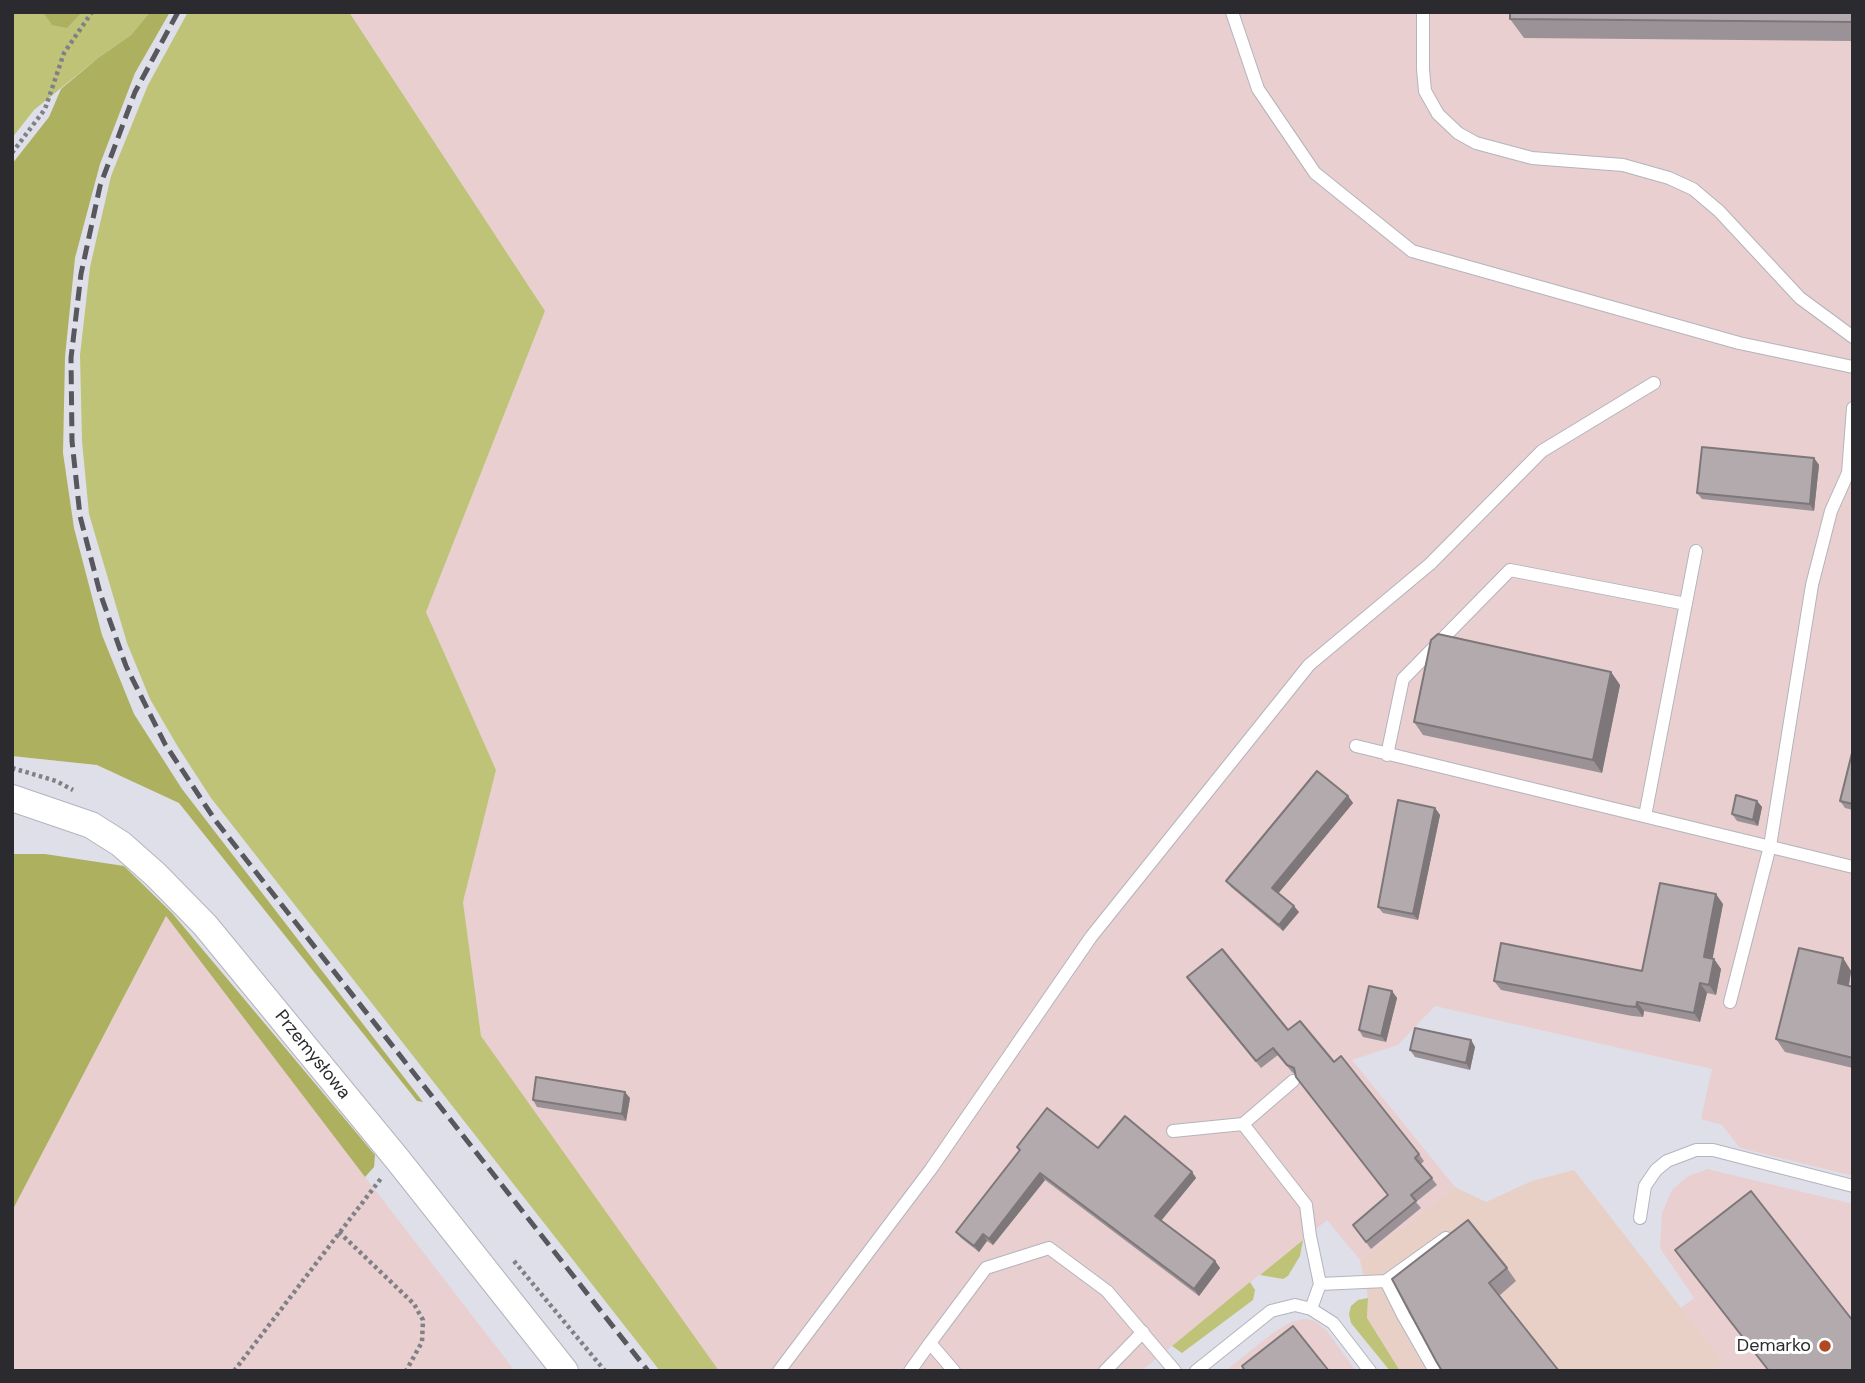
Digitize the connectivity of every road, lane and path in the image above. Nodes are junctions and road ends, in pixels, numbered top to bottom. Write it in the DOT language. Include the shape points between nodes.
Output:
graph roads {
  1 [pos="92,12"];
  2 [pos="1232,12"];
  3 [pos="1423,12"];
  4 [pos="12,153"];
  5 [pos="1853,337"];
  6 [pos="1853,367"];
  7 [pos="1654,383"];
  8 [pos="1853,408"];
  9 [pos="1851,473"];
  10 [pos="1696,551"];
  11 [pos="1686,604"];
  12 [pos="1356,746"];
  13 [pos="1387,755"];
  14 [pos="12,798"];
  15 [pos="1645,816"];
  16 [pos="1770,846"];
  17 [pos="1853,867"];
  18 [pos="1730,1002"];
  19 [pos="1293,1081"];
  20 [pos="1243,1124"];
  21 [pos="1174,1131"];
  22 [pos="398,1160"];
  23 [pos="1853,1186"];
  24 [pos="1640,1218"];
  25 [pos="1457,1230"];
  26 [pos="339,1232"];
  27 [pos="1386,1280"];
  28 [pos="1320,1284"];
  29 [pos="1311,1309"];
  30 [pos="1143,1332"];
  31 [pos="930,1343"];
  32 [pos="1199,1370"];
  33 [pos="234,1371"];
  34 [pos="406,1371"];
  35 [pos="565,1371"];
  36 [pos="779,1371"];
  37 [pos="910,1371"];
  38 [pos="954,1371"];
  39 [pos="1105,1371"];
  40 [pos="1175,1371"];
  41 [pos="1370,1371"];
  42 [pos="1435,1371"];
  1 -- 4 [label="path" via="64,53 46,109"];
  2 -- 6 [label="lane" via="1258,89 1315,173 1412,251 1739,343"];
  3 -- 5 [label="lane" via="1425,91 1438,114 1458,133 1476,143 1532,158 1623,165 1693,189 1800,298"];
  7 -- 36 [label="lane" via="1542,451 1430,564 1309,665 1091,937 931,1169"];
  8 -- 9 [label="lane"];
  9 -- 16 [label="lane" via="1831,511 1812,585"];
  10 -- 11 [label="lane"];
  11 -- 13 [label="lane" via="1510,570 1403,678"];
  11 -- 15 [label="lane"];
  12 -- 13 [label="lane"];
  13 -- 15 [label="lane"];
  14 -- 22 [label="street, Przemysłowa" via="91,825 156,875 205,925"];
  15 -- 16 [label="lane"];
  16 -- 17 [label="lane"];
  16 -- 18 [label="lane"];
  19 -- 20 [label="lane"];
  20 -- 21 [label="lane"];
  20 -- 28 [label="lane" via="1306,1205"];
  22 -- 26 [label="path"];
  22 -- 35 [label="street, Przemysłowa"];
  23 -- 24 [label="lane" via="1713,1150 1696,1150 1656,1170 1645,1186"];
  25 -- 27 [label="lane"];
  26 -- 33 [label="path"];
  26 -- 34 [label="path" via="414,1304 423,1320 422,1342"];
  27 -- 28 [label="lane"];
  27 -- 42 [label="lane"];
  28 -- 29 [label="lane"];
  29 -- 32 [label="lane" via="1295,1305 1271,1311"];
  29 -- 41 [label="lane" via="1334,1322"];
  30 -- 31 [label="lane" via="1107,1291 1049,1248 986,1268"];
  30 -- 39 [label="lane"];
  30 -- 40 [label="lane"];
  31 -- 37 [label="lane"];
  31 -- 38 [label="lane"];
}
